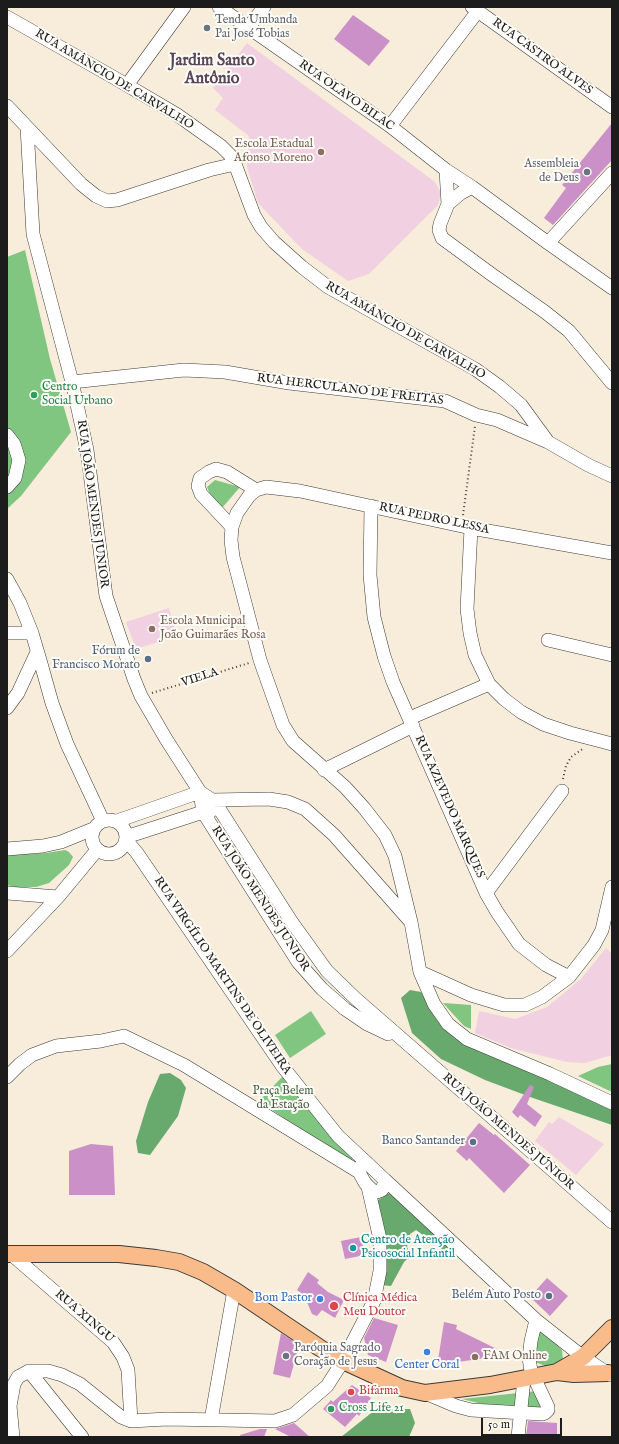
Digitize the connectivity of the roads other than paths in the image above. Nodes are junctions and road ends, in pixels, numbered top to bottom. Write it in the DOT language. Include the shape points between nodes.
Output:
graph roads {
  1 [pos="184,7"];
  2 [pos="219,7"];
  3 [pos="264,7"];
  4 [pos="475,9"];
  5 [pos="7,17"];
  6 [pos="249,27"];
  7 [pos="127,85"];
  8 [pos="7,106"];
  9 [pos="612,107"];
  10 [pos="390,126"];
  11 [pos="28,127"];
  12 [pos="235,164"];
  13 [pos="446,170"];
  14 [pos="612,173"];
  15 [pos="472,187"];
  16 [pos="448,204"];
  17 [pos="548,243"];
  18 [pos="612,288"];
  19 [pos="72,382"];
  20 [pos="612,383"];
  21 [pos="7,435"];
  22 [pos="548,442"];
  23 [pos="612,476"];
  24 [pos="7,487"];
  25 [pos="256,490"];
  26 [pos="371,506"];
  27 [pos="232,527"];
  28 [pos="466,527"];
  29 [pos="612,553"];
  30 [pos="7,579"];
  31 [pos="32,633"];
  32 [pos="7,634"];
  33 [pos="548,640"];
  34 [pos="38,652"];
  35 [pos="612,655"];
  36 [pos="489,684"];
  37 [pos="7,708"];
  38 [pos="411,722"];
  39 [pos="612,744"];
  40 [pos="324,770"];
  41 [pos="562,790"];
  42 [pos="200,792"];
  43 [pos="216,805"];
  44 [pos="203,812"];
  45 [pos="117,821"];
  46 [pos="98,825"];
  47 [pos="126,839"];
  48 [pos="7,849"];
  49 [pos="97,850"];
  50 [pos="612,887"];
  51 [pos="486,892"];
  52 [pos="7,893"];
  53 [pos="58,897"];
  54 [pos="411,922"];
  55 [pos="7,951"];
  56 [pos="420,972"];
  57 [pos="569,977"];
  58 [pos="404,1042"];
  59 [pos="7,1077"];
  60 [pos="612,1103"];
  61 [pos="363,1168"];
  62 [pos="385,1180"];
  63 [pos="368,1186"];
  64 [pos="612,1222"];
  65 [pos="9,1254"];
  66 [pos="234,1290"];
  67 [pos="536,1320"];
  68 [pos="612,1328"];
  69 [pos="583,1357"];
  70 [pos="343,1361"];
  71 [pos="28,1371"];
  72 [pos="557,1372"];
  73 [pos="610,1375"];
  74 [pos="529,1378"];
  75 [pos="11,1382"];
  76 [pos="425,1393"];
  77 [pos="9,1410"];
  78 [pos="520,1412"];
  79 [pos="211,1420"];
  80 [pos="131,1421"];
  81 [pos="13,1437"];
  82 [pos="82,1437"];
  83 [pos="518,1437"];
  1 -- 7 [label="street"];
  2 -- 6 [label="street, RUA OLAVO BILAC"];
  3 -- 6 [label="street"];
  4 -- 9 [label="street, RUA CASTRO ALVES"];
  4 -- 10 [label="street"];
  5 -- 7 [label="street, RUA AMÂNCIO DE CARVALHO"];
  6 -- 10 [label="street, RUA OLAVO BILAC"];
  7 -- 12 [label="street, RUA AMÂNCIO DE CARVALHO" via="176,114 221,146"];
  8 -- 11 [label="street"];
  10 -- 13 [label="street, RUA OLAVO BILAC"];
  11 -- 12 [label="street" via="81,184 107,201"];
  11 -- 19 [label="street, RUA JOÃO MENDES JUNIOR" via="33,234"];
  12 -- 22 [label="street, RUA AMÂNCIO DE CARVALHO" via="254,216 261,227 302,267 328,287 474,369 494,383 520,405"];
  13 -- 15 [label="street, RUA OLAVO BILAC"];
  13 -- 16 [label="street"];
  14 -- 17 [label="street"];
  15 -- 16 [label="street"];
  15 -- 17 [label="street, RUA OLAVO BILAC"];
  16 -- 20 [label="street" via="440,224 442,238 569,331"];
  17 -- 18 [label="street, RUA OLAVO BILAC"];
  19 -- 22 [label="street, RUA HERCULANO DE FREITAS" via="184,370 224,372 289,384 444,401"];
  19 -- 42 [label="street, RUA JOÃO MENDES JUNIOR" via="87,450 106,596 141,696"];
  21 -- 24 [label="street" via="14,444 19,460 15,478"];
  22 -- 23 [label="street, RUA HERCULANO DE FREITAS"];
  25 -- 26 [label="street, RUA PEDRO LESSA" via="266,487 300,491"];
  25 -- 27 [label="street" via="237,513"];
  25 -- 27 [label="street" via="227,472 216,469 200,478 198,486 201,494"];
  26 -- 28 [label="street, RUA PEDRO LESSA"];
  26 -- 38 [label="street, RUA AZEVEDO MARQUES" via="370,575 374,617 393,682"];
  27 -- 40 [label="street" via="233,557 260,660 283,725 293,741"];
  28 -- 29 [label="street, RUA PEDRO LESSA"];
  28 -- 36 [label="street" via="467,609 470,633 475,655"];
  30 -- 31 [label="street"];
  31 -- 32 [label="street"];
  31 -- 34 [label="street"];
  33 -- 35 [label="street"];
  34 -- 37 [label="street" via="18,693"];
  34 -- 46 [label="street" via="52,703"];
  36 -- 38 [label="street"];
  36 -- 39 [label="street" via="521,712 543,724"];
  38 -- 40 [label="street"];
  38 -- 51 [label="street, RUA AZEVEDO MARQUES"];
  40 -- 54 [label="street" via="344,787 386,835 395,856"];
  41 -- 51 [label="street"];
  42 -- 43 [label="street, RUA JOÃO MENDES JUNIOR"];
  42 -- 44 [label="street, RUA JOÃO MENDES JUNIOR"];
  42 -- 45 [label="street"];
  43 -- 44 [label="street"];
  43 -- 54 [label="street" via="269,799 288,802 305,809 340,841"];
  43 -- 58 [label="street, RUA JOÃO MENDES JUNIOR" via="291,921 328,971 356,1000"];
  44 -- 47 [label="street"];
  44 -- 58 [label="street, RUA JOÃO MENDES JUNIOR" via="298,962 322,989 345,1009"];
  45 -- 46 [label="street" via="109,820"];
  45 -- 47 [label="street" via="123,827"];
  46 -- 48 [label="street" via="61,842"];
  46 -- 49 [label="street" via="92,840"];
  47 -- 49 [label="street" via="122,850 112,855"];
  47 -- 61 [label="street, RUA VIRGÍLIO MARTINS DE OLIVEIRA" via="283,1067"];
  49 -- 53 [label="street"];
  50 -- 57 [label="street" via="602,930 594,945"];
  51 -- 57 [label="street, RUA AZEVEDO MARQUES" via="519,944 546,965"];
  52 -- 53 [label="street"];
  53 -- 55 [label="street"];
  54 -- 56 [label="street"];
  56 -- 57 [label="street" via="470,995 504,1005 525,1005 542,997"];
  56 -- 60 [label="street" via="434,1004 448,1024 467,1040"];
  58 -- 64 [label="street, RUA JOÃO MENDES JÚNIOR"];
  59 -- 61 [label="street" via="32,1055 56,1046 124,1036 184,1065"];
  61 -- 62 [label="street"];
  61 -- 63 [label="street" via="364,1183"];
  62 -- 63 [label="street" via="382,1190 377,1192"];
  62 -- 67 [label="street"];
  63 -- 70 [label="street" via="380,1239 380,1271 374,1301"];
  65 -- 66 [label="main road" via="119,1254 156,1258 179,1262"];
  65 -- 80 [label="street, RUA XINGU" via="114,1342 128,1370"];
  66 -- 70 [label="main road"];
  66 -- 79 [label="street"];
  67 -- 69 [label="street"];
  67 -- 74 [label="street" via="528,1353"];
  68 -- 69 [label="main road"];
  69 -- 72 [label="main road"];
  69 -- 73 [label="street"];
  70 -- 76 [label="main road" via="402,1388"];
  70 -- 79 [label="street" via="327,1386 293,1415 275,1421"];
  71 -- 75 [label="street"];
  71 -- 80 [label="street" via="48,1371 62,1375 80,1384"];
  71 -- 82 [label="street"];
  72 -- 73 [label="main road"];
  72 -- 74 [label="main road"];
  74 -- 76 [label="main road"];
  74 -- 78 [label="street"];
  74 -- 78 [label="street" via="548,1410 542,1414"];
  75 -- 77 [label="street"];
  76 -- 78 [label="street" via="471,1410"];
  77 -- 81 [label="street"];
  78 -- 83 [label="street"];
  79 -- 80 [label="street"];
}
